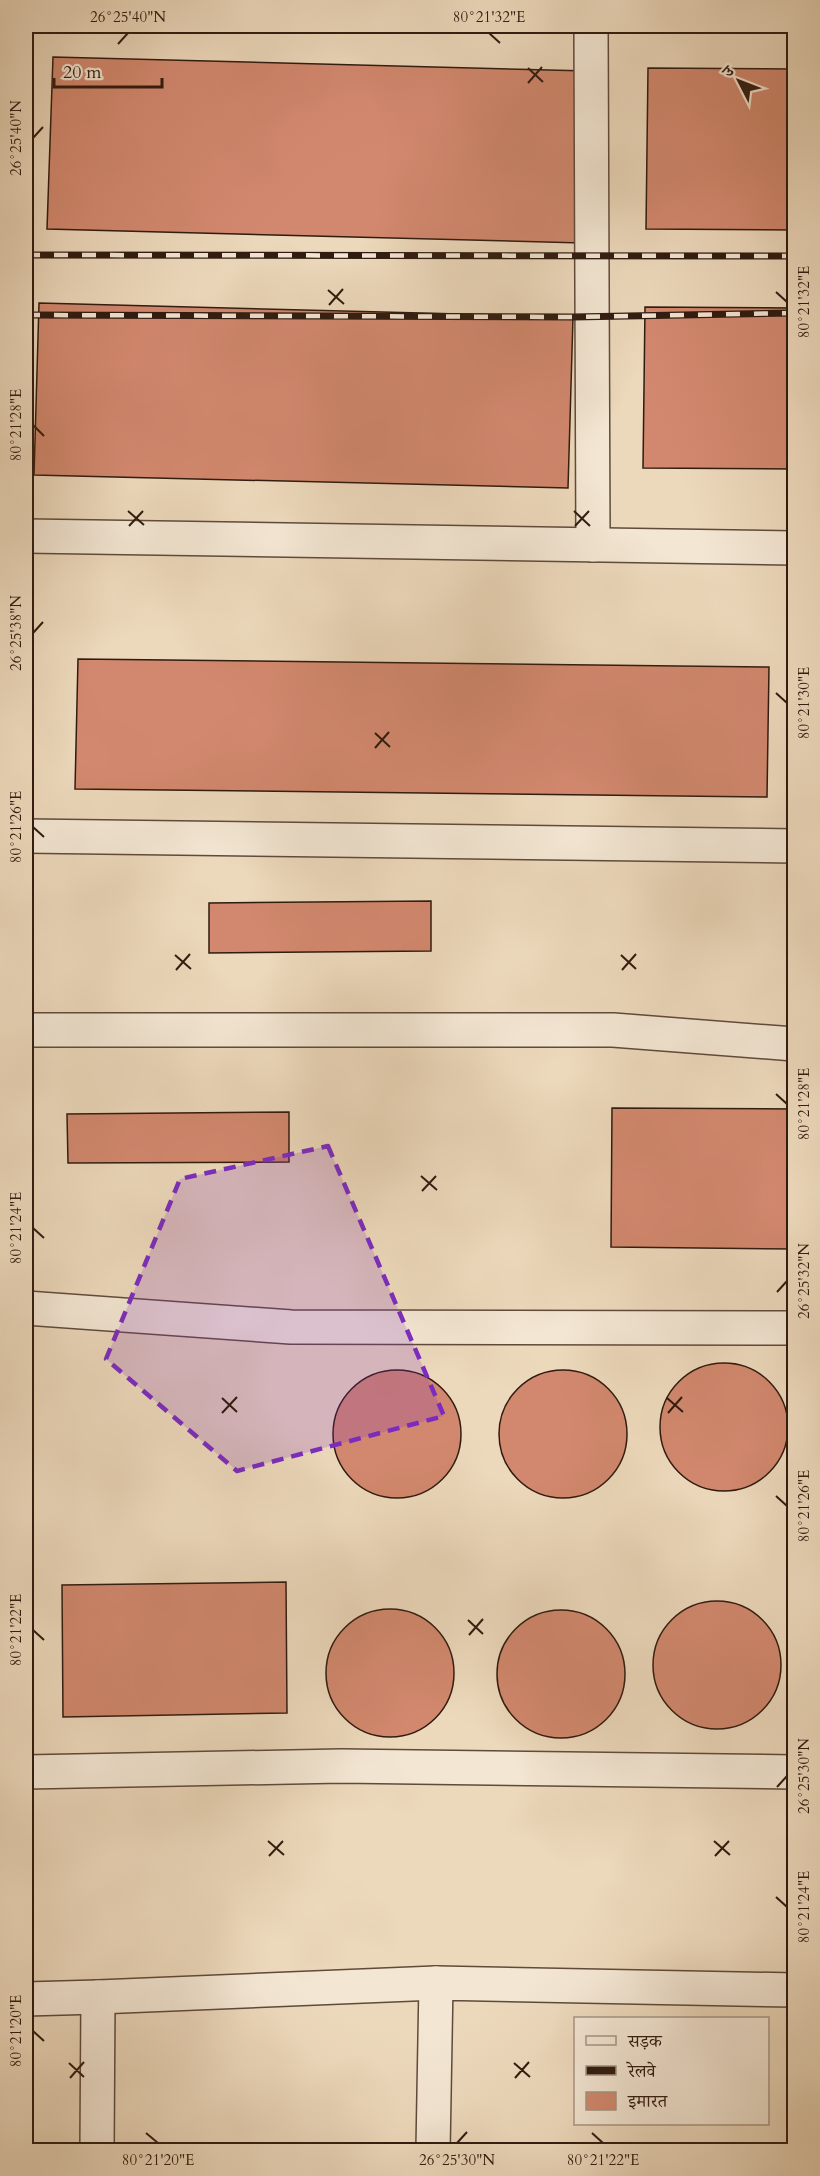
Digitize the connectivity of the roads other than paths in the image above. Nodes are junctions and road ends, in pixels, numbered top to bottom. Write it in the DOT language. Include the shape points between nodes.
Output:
graph roads {
  1 [pos="591,26"];
  2 [pos="26,536"];
  3 [pos="593,545"];
  4 [pos="795,548"];
  5 [pos="26,836"];
  6 [pos="795,846"];
  7 [pos="26,1030"];
  8 [pos="795,1044"];
  9 [pos="26,1308"];
  10 [pos="795,1328"];
  11 [pos="26,1772"];
  12 [pos="795,1772"];
  13 [pos="436,1983"];
  14 [pos="795,1990"];
  15 [pos="98,1998"];
  16 [pos="26,1999"];
  17 [pos="97,2151"];
  18 [pos="433,2151"];
  1 -- 3 [label="street"];
  2 -- 3 [label="street"];
  3 -- 4 [label="street"];
  5 -- 6 [label="street"];
  7 -- 8 [label="street" via="614,1030"];
  9 -- 10 [label="street" via="291,1327"];
  11 -- 12 [label="street" via="341,1767"];
  13 -- 14 [label="street"];
  13 -- 15 [label="street"];
  13 -- 18 [label="street"];
  15 -- 16 [label="street"];
  15 -- 17 [label="street"];
}
